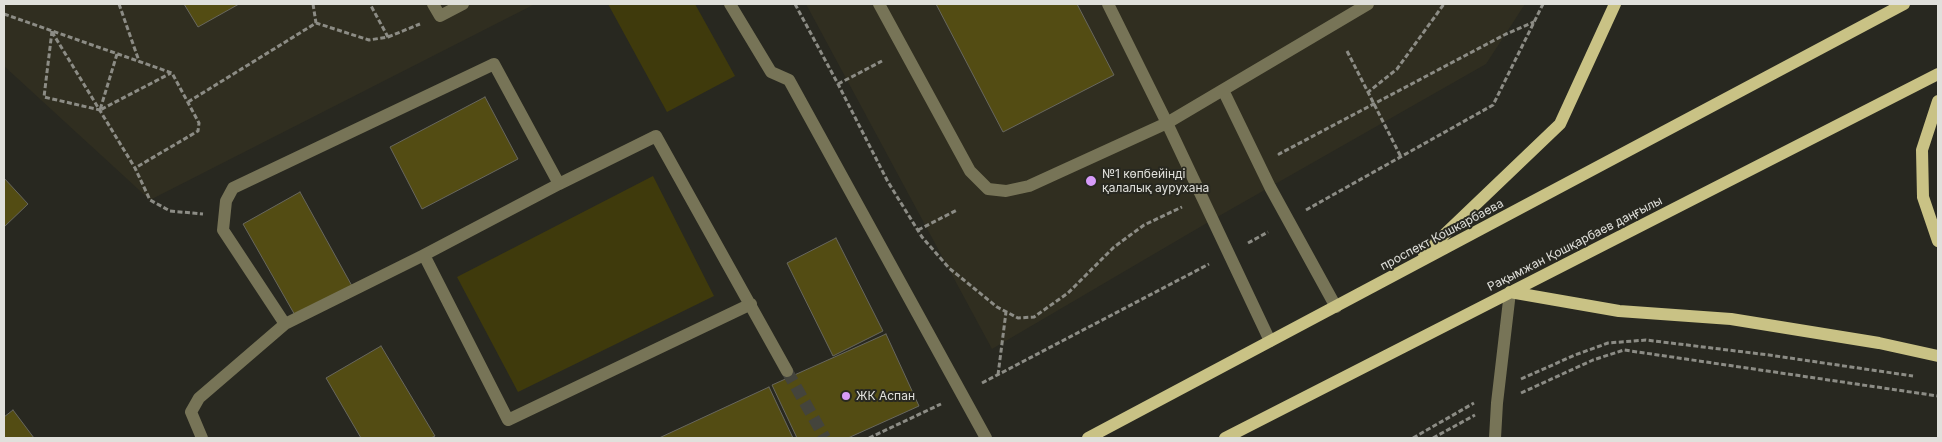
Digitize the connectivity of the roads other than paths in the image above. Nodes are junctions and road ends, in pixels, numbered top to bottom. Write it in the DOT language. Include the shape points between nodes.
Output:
graph roads {
  1 [pos="433,4"];
  2 [pos="463,4"];
  3 [pos="730,4"];
  4 [pos="879,4"];
  5 [pos="1108,4"];
  6 [pos="1368,4"];
  7 [pos="1615,4"];
  8 [pos="1904,4"];
  9 [pos="1938,74"];
  10 [pos="1223,90"];
  11 [pos="1938,102"];
  12 [pos="1167,124"];
  13 [pos="559,184"];
  14 [pos="1938,241"];
  15 [pos="424,256"];
  16 [pos="1412,266"];
  17 [pos="1510,292"];
  18 [pos="751,304"];
  19 [pos="1336,307"];
  20 [pos="285,324"];
  21 [pos="1270,341"];
  22 [pos="1938,356"];
  23 [pos="787,371"];
  24 [pos="202,438"];
  25 [pos="986,438"];
  26 [pos="1088,438"];
  27 [pos="1225,438"];
  28 [pos="1495,438"];
  1 -- 2 [label="lane" via="440,16"];
  3 -- 25 [label="lane" via="772,72 789,80"];
  4 -- 12 [label="lane" via="970,171 988,189 1006,191 1028,186"];
  5 -- 12 [label="lane"];
  6 -- 10 [label="lane"];
  7 -- 16 [label="main road" via="1560,124"];
  8 -- 16 [label="main road, проспект Кошкарбаева"];
  9 -- 17 [label="main road, Рақымжан Қошқарбаев даңғылы"];
  10 -- 12 [label="lane"];
  10 -- 19 [label="lane" via="1270,187"];
  11 -- 14 [label="main road" via="1922,150 1922,196"];
  12 -- 21 [label="lane"];
  13 -- 15 [label="lane"];
  13 -- 18 [label="lane" via="656,136"];
  13 -- 20 [label="lane" via="494,64 233,188 226,201 223,230"];
  15 -- 18 [label="lane" via="508,420"];
  15 -- 20 [label="lane"];
  16 -- 19 [label="main road, проспект Кошкарбаева"];
  17 -- 22 [label="main road" via="1619,311 1731,319"];
  17 -- 27 [label="main road, Рақымжан Қошқарбаев даңғылы"];
  17 -- 28 [label="lane"];
  18 -- 23 [label="lane"];
  19 -- 21 [label="main road, проспект Кошкарбаева"];
  20 -- 24 [label="lane" via="199,398 191,412"];
  21 -- 26 [label="main road, проспект Кошкарбаева"];
}
